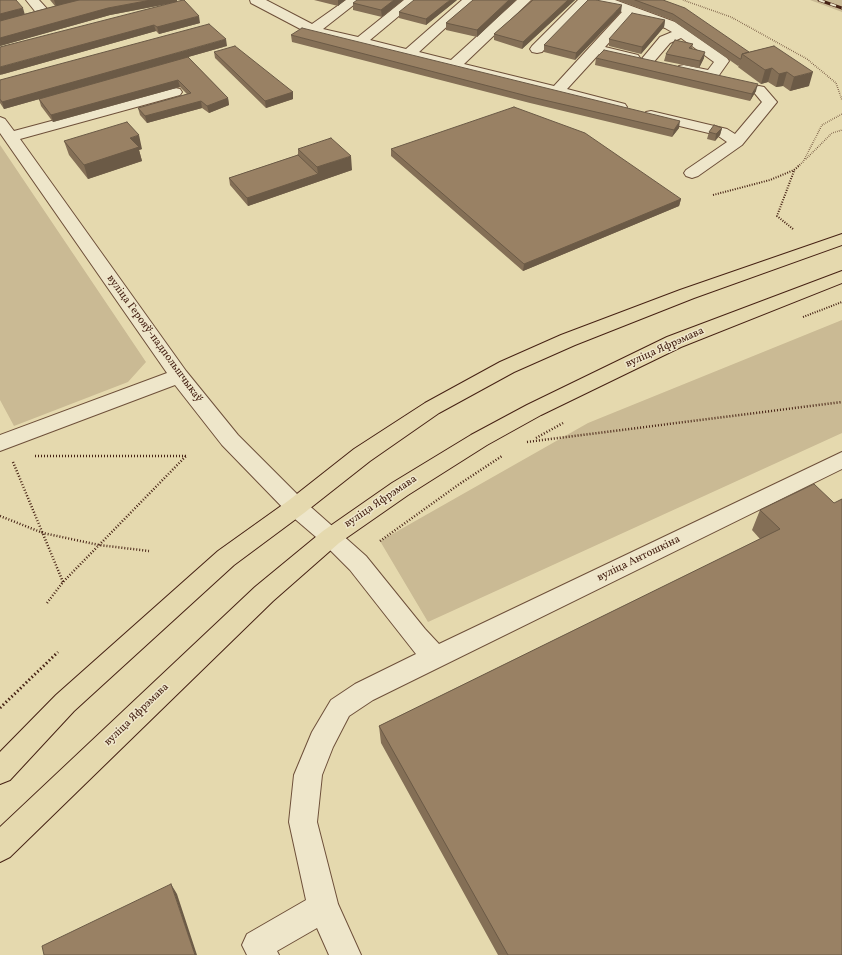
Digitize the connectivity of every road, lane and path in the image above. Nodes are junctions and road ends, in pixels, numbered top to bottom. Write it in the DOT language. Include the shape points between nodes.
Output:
graph roads {
  1 [pos="32,0"];
  2 [pos="256,0"];
  3 [pos="354,0"];
  4 [pos="412,0"];
  5 [pos="470,0"];
  6 [pos="525,0"];
  7 [pos="585,0"];
  8 [pos="603,0"];
  9 [pos="683,0"];
  10 [pos="57,8"];
  11 [pos="630,10"];
  12 [pos="43,12"];
  13 [pos="28,16"];
  14 [pos="313,30"];
  15 [pos="682,33"];
  16 [pos="361,41"];
  17 [pos="537,49"];
  18 [pos="595,50"];
  19 [pos="408,54"];
  20 [pos="647,61"];
  21 [pos="454,65"];
  22 [pos="759,90"];
  23 [pos="558,91"];
  24 [pos="175,92"];
  25 [pos="842,100"];
  26 [pos="842,114"];
  27 [pos="0,122"];
  28 [pos="842,130"];
  29 [pos="11,137"];
  30 [pos="737,142"];
  31 [pos="803,162"];
  32 [pos="794,170"];
  33 [pos="692,173"];
  34 [pos="713,195"];
  35 [pos="793,229"];
  36 [pos="842,239"];
  37 [pos="842,277"];
  38 [pos="179,376"];
  39 [pos="842,402"];
  40 [pos="522,445"];
  41 [pos="5,447"];
  42 [pos="505,454"];
  43 [pos="842,460"];
  44 [pos="296,507"];
  45 [pos="0,516"];
  46 [pos="43,533"];
  47 [pos="331,537"];
  48 [pos="380,541"];
  49 [pos="99,545"];
  50 [pos="149,551"];
  51 [pos="63,582"];
  52 [pos="47,603"];
  53 [pos="58,652"];
  54 [pos="435,657"];
  55 [pos="0,708"];
  56 [pos="0,771"];
  57 [pos="0,847"];
  58 [pos="323,907"];
  59 [pos="263,955"];
  60 [pos="345,955"];
  1 -- 12 [label="street"];
  2 -- 14 [label="street"];
  3 -- 14 [label="street"];
  4 -- 16 [label="street"];
  5 -- 19 [label="street"];
  6 -- 21 [label="street"];
  7 -- 17 [label="street"];
  8 -- 11 [label="street"];
  9 -- 25 [label="path" via="731,17 807,59 836,84"];
  10 -- 12 [label="street"];
  11 -- 15 [label="street" via="670,25"];
  11 -- 18 [label="street"];
  12 -- 13 [label="street"];
  14 -- 16 [label="street"];
  15 -- 20 [label="street" via="665,40"];
  15 -- 20 [label="street" via="722,61 712,75"];
  16 -- 19 [label="street"];
  18 -- 20 [label="street"];
  18 -- 23 [label="street"];
  19 -- 21 [label="street"];
  21 -- 23 [label="street"];
  22 -- 30 [label="street" via="770,102"];
  23 -- 30 [label="street" via="722,132"];
  24 -- 29 [label="street"];
  26 -- 31 [label="path" via="822,125"];
  27 -- 29 [label="street, вуліца Герояў-падпольшчыкаў"];
  28 -- 31 [label="path" via="832,134"];
  29 -- 38 [label="street, вуліца Герояў-падпольшчыкаў"];
  30 -- 33 [label="street"];
  31 -- 32 [label="path"];
  32 -- 34 [label="path" via="770,180"];
  32 -- 35 [label="path" via="777,216"];
  36 -- 44 [label="main road" via="686,294 507,367 432,408 400,429"];
  37 -- 47 [label="main road, вуліца Яфрэмава" via="674,342 534,410 400,488"];
  38 -- 41 [label="street"];
  38 -- 44 [label="street, вуліца Герояў-падпольшчыкаў" via="230,440"];
  39 -- 40 [label="path" via="527,442"];
  41 -- 46 [label="path"];
  41 -- 49 [label="path" via="186,456"];
  42 -- 48 [label="path"];
  43 -- 54 [label="street, вуліца Антошкіна"];
  44 -- 47 [label="street, вуліца Герояў-падпольшчыкаў"];
  44 -- 56 [label="main road" via="226,558 66,703"];
  45 -- 46 [label="path"];
  46 -- 49 [label="path"];
  46 -- 51 [label="path"];
  47 -- 54 [label="street" via="358,563 416,637"];
  47 -- 57 [label="main road, вуліца Яфрэмава" via="264,594"];
  49 -- 50 [label="path"];
  49 -- 51 [label="path"];
  51 -- 52 [label="path"];
  53 -- 55 [label="path"];
  54 -- 58 [label="street, вуліца Антошкіна" via="364,692 340,708 322,741 308,775 303,822"];
  58 -- 59 [label="street" via="258,945"];
  58 -- 60 [label="street, вуліца Антошкіна"];
}
